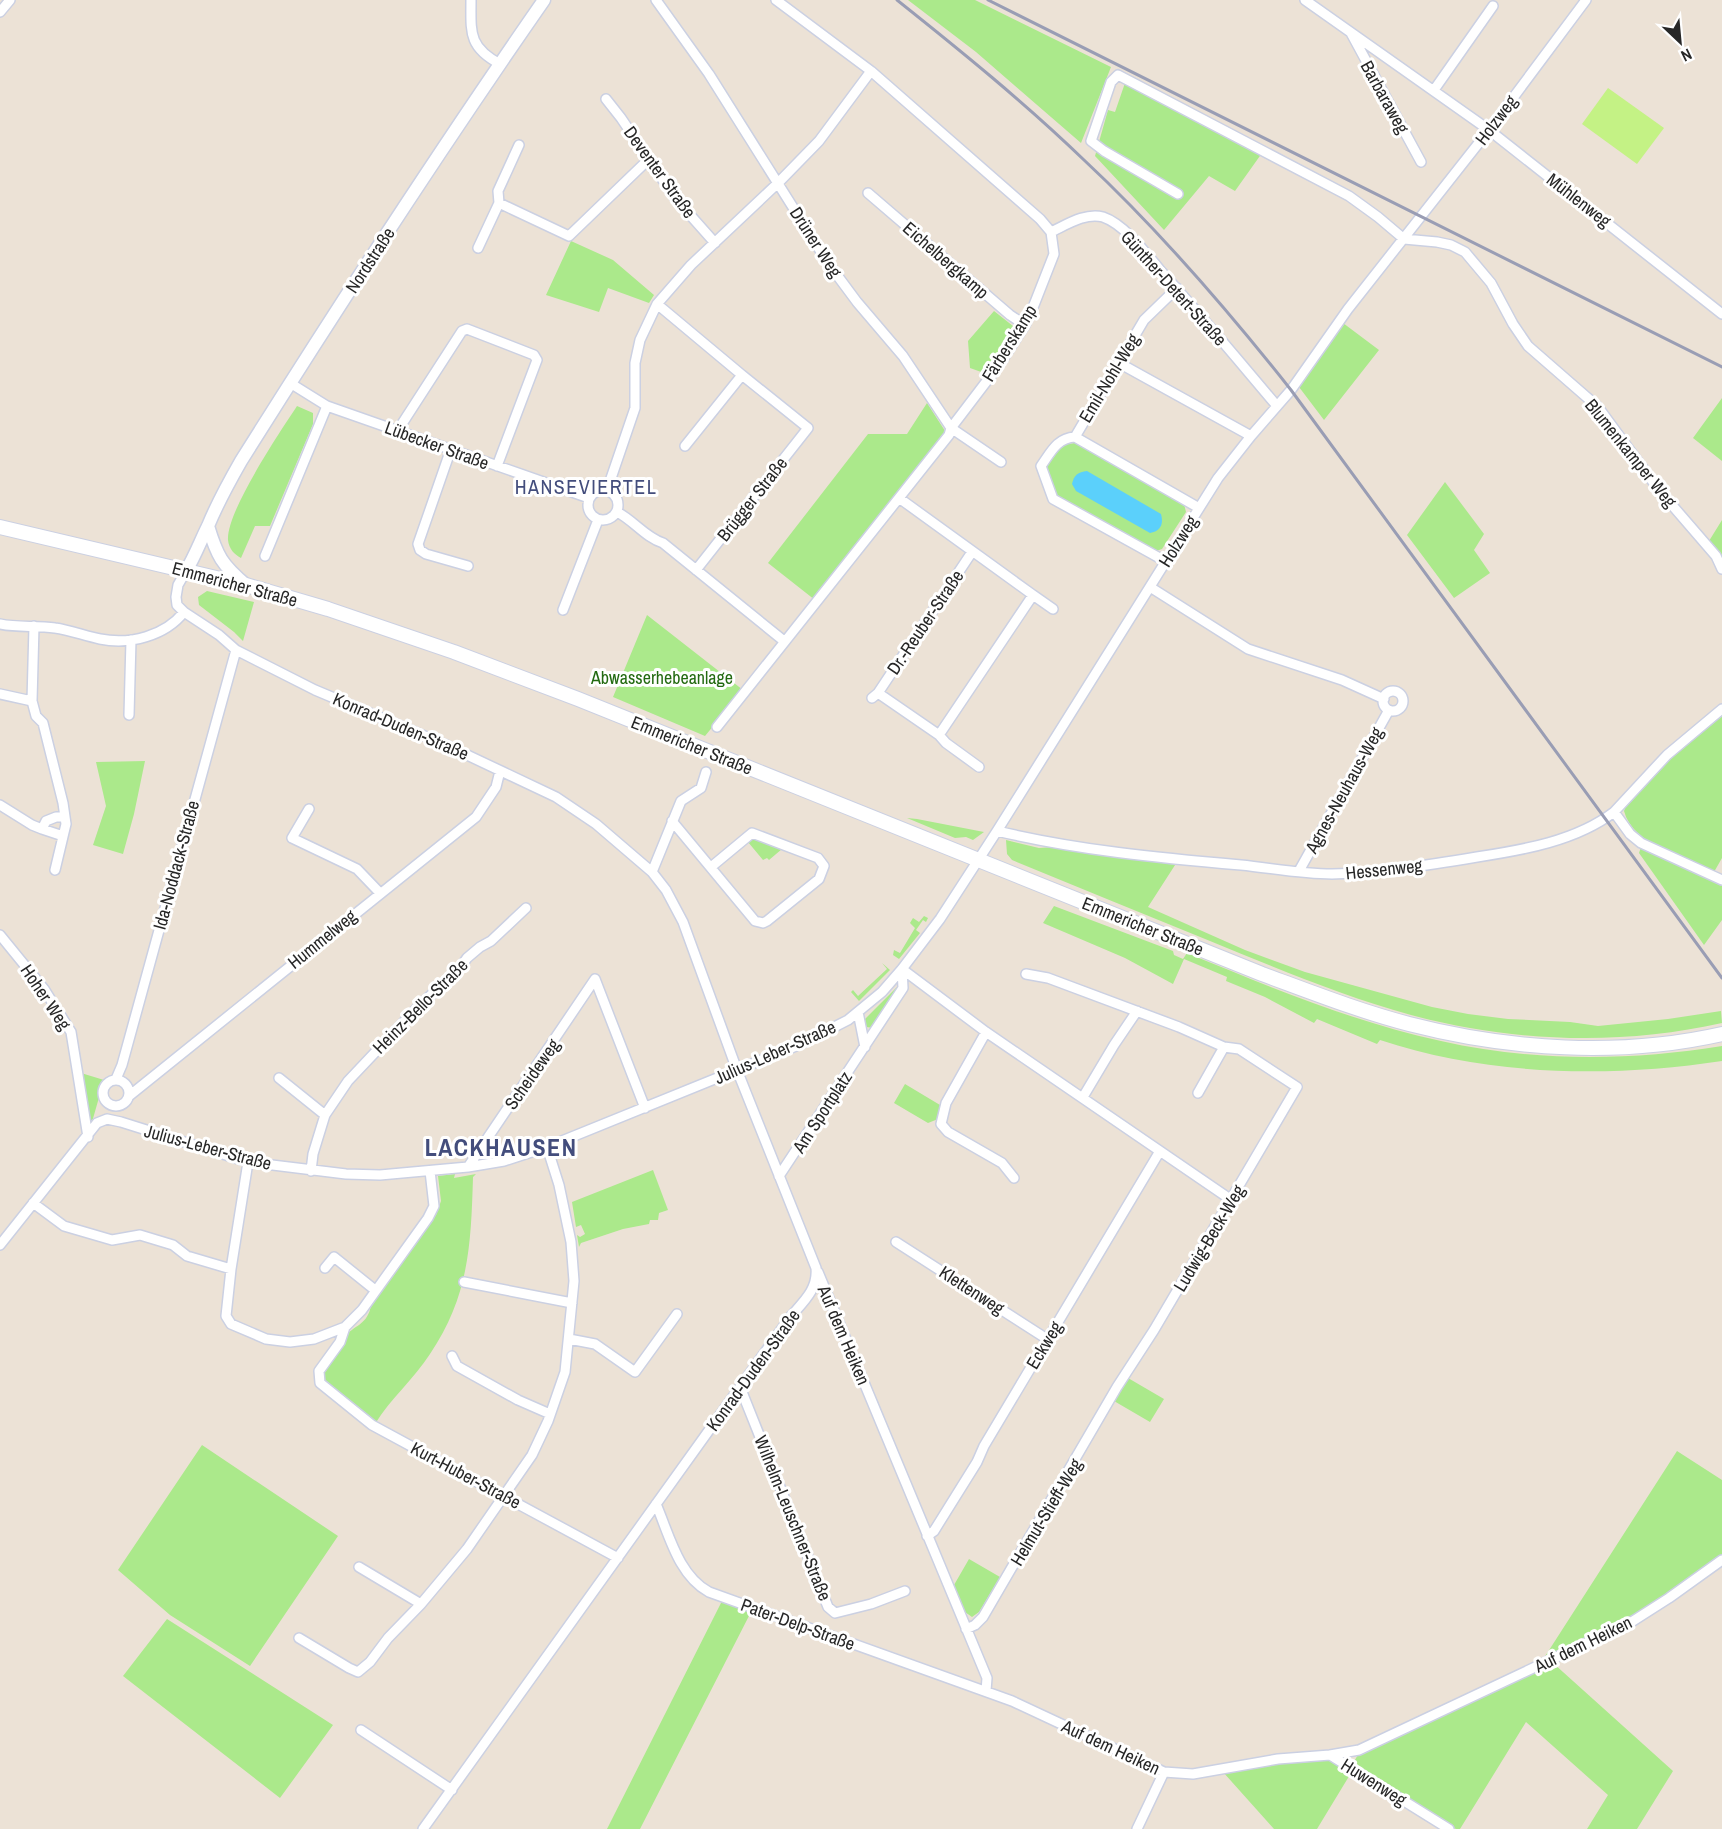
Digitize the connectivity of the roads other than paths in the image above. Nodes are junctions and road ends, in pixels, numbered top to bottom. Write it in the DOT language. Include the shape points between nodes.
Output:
graph roads {
  1 [pos="10,0"];
  2 [pos="471,0"];
  3 [pos="544,0"];
  4 [pos="656,0"];
  5 [pos="776,0"];
  6 [pos="1305,0"];
  7 [pos="1586,0"];
  8 [pos="1493,6"];
  9 [pos="0,12"];
  10 [pos="1350,31"];
  11 [pos="500,64"];
  12 [pos="871,71"];
  13 [pos="1434,90"];
  14 [pos="606,99"];
  15 [pos="1489,130"];
  16 [pos="519,145"];
  17 [pos="649,159"];
  18 [pos="1421,162"];
  19 [pos="778,183"];
  20 [pos="868,193"];
  21 [pos="1178,194"];
  22 [pos="499,204"];
  23 [pos="1051,232"];
  24 [pos="1404,239"];
  25 [pos="715,243"];
  26 [pos="478,248"];
  27 [pos="1177,288"];
  28 [pos="657,304"];
  29 [pos="1722,314"];
  30 [pos="1025,325"];
  31 [pos="1119,363"];
  32 [pos="742,375"];
  33 [pos="290,383"];
  34 [pos="327,406"];
  35 [pos="1277,406"];
  36 [pos="951,428"];
  37 [pos="398,430"];
  38 [pos="1251,436"];
  39 [pos="1075,437"];
  40 [pos="685,446"];
  41 [pos="451,449"];
  42 [pos="1001,462"];
  43 [pos="497,466"];
  44 [pos="607,490"];
  45 [pos="589,498"];
  46 [pos="899,498"];
  47 [pos="1198,508"];
  48 [pos="617,512"];
  49 [pos="598,520"];
  50 [pos="207,526"];
  51 [pos="0,527"];
  52 [pos="972,552"];
  53 [pos="265,556"];
  54 [pos="1165,561"];
  55 [pos="468,566"];
  56 [pos="1722,569"];
  57 [pos="696,570"];
  58 [pos="186,571"];
  59 [pos="246,585"];
  60 [pos="1150,587"];
  61 [pos="1033,595"];
  62 [pos="1053,609"];
  63 [pos="562,610"];
  64 [pos="184,612"];
  65 [pos="0,624"];
  66 [pos="34,626"];
  67 [pos="131,640"];
  68 [pos="784,641"];
  69 [pos="236,650"];
  70 [pos="0,694"];
  71 [pos="1384,699"];
  72 [pos="32,701"];
  73 [pos="1722,709"];
  74 [pos="1389,710"];
  75 [pos="129,715"];
  76 [pos="717,727"];
  77 [pos="939,735"];
  78 [pos="979,767"];
  79 [pos="500,771"];
  80 [pos="706,772"];
  81 [pos="0,805"];
  82 [pos="309,809"];
  83 [pos="1614,812"];
  84 [pos="65,817"];
  85 [pos="672,821"];
  86 [pos="42,829"];
  87 [pos="997,831"];
  88 [pos="63,836"];
  89 [pos="978,860"];
  90 [pos="711,867"];
  91 [pos="56,870"];
  92 [pos="1299,871"];
  93 [pos="652,872"];
  94 [pos="1722,879"];
  95 [pos="380,893"];
  96 [pos="526,908"];
  97 [pos="0,935"];
  98 [pos="902,969"];
  99 [pos="1026,974"];
  100 [pos="1137,1011"];
  101 [pos="858,1012"];
  102 [pos="986,1032"];
  103 [pos="1722,1035"];
  104 [pos="865,1047"];
  105 [pos="1224,1047"];
  106 [pos="737,1070"];
  107 [pos="279,1078"];
  108 [pos="116,1079"];
  109 [pos="1198,1093"];
  110 [pos="129,1096"];
  111 [pos="1083,1097"];
  112 [pos="645,1108"];
  113 [pos="326,1115"];
  114 [pos="88,1137"];
  115 [pos="547,1147"];
  116 [pos="1160,1152"];
  117 [pos="248,1162"];
  118 [pos="468,1167"];
  119 [pos="311,1171"];
  120 [pos="430,1172"];
  121 [pos="779,1176"];
  122 [pos="1014,1178"];
  123 [pos="1230,1199"];
  124 [pos="33,1203"];
  125 [pos="897,1242"];
  126 [pos="0,1245"];
  127 [pos="325,1268"];
  128 [pos="816,1268"];
  129 [pos="231,1269"];
  130 [pos="464,1282"];
  131 [pos="375,1290"];
  132 [pos="572,1303"];
  133 [pos="677,1314"];
  134 [pos="345,1327"];
  135 [pos="569,1339"];
  136 [pos="1047,1339"];
  137 [pos="452,1356"];
  138 [pos="740,1387"];
  139 [pos="1117,1388"];
  140 [pos="550,1414"];
  141 [pos="504,1495"];
  142 [pos="656,1504"];
  143 [pos="927,1536"];
  144 [pos="618,1558"];
  145 [pos="1722,1560"];
  146 [pos="359,1568"];
  147 [pos="905,1591"];
  148 [pos="420,1604"];
  149 [pos="966,1629"];
  150 [pos="299,1638"];
  151 [pos="986,1691"];
  152 [pos="361,1730"];
  153 [pos="1330,1755"];
  154 [pos="1164,1772"];
  155 [pos="452,1790"];
  156 [pos="423,1829"];
  157 [pos="1137,1829"];
  158 [pos="1449,1829"];
  1 -- 9 [label="street"];
  2 -- 11 [label="street" via="473,41 480,51"];
  3 -- 11 [label="street, Nordstraße"];
  4 -- 19 [label="street, Drüner Weg" via="709,74"];
  5 -- 12 [label="street"];
  6 -- 10 [label="street, Mühlenweg"];
  7 -- 15 [label="street, Holzweg"];
  8 -- 13 [label="street"];
  10 -- 13 [label="street, Mühlenweg"];
  10 -- 18 [label="street, Barbaraweg"];
  11 -- 33 [label="street, Nordstraße"];
  12 -- 19 [label="street" via="819,141"];
  12 -- 23 [label="street"];
  13 -- 15 [label="street, Mühlenweg"];
  14 -- 17 [label="street, Deventer Straße"];
  15 -- 24 [label="street, Holzweg"];
  15 -- 29 [label="street, Mühlenweg"];
  16 -- 22 [label="street" via="498,191"];
  17 -- 22 [label="street" via="569,236"];
  17 -- 25 [label="street, Deventer Straße" via="675,198"];
  19 -- 25 [label="street"];
  19 -- 36 [label="street, Drüner Weg" via="828,263 903,356"];
  20 -- 30 [label="street, Eichelbergkamp"];
  21 -- 24 [label="street" via="1091,141 1111,82 1118,75 1349,196"];
  22 -- 26 [label="street"];
  23 -- 27 [label="street, Günther-Detert-Straße" via="1088,217 1105,218 1141,248"];
  23 -- 30 [label="street, Färberskamp" via="1054,255"];
  24 -- 35 [label="street, Holzweg"];
  24 -- 56 [label="street, Blumenkamper Weg" via="1437,242 1465,252 1491,283 1528,346 1598,407"];
  25 -- 28 [label="street"];
  27 -- 31 [label="street, Emil-Nohl-Weg" via="1144,320"];
  27 -- 35 [label="street, Günther-Detert-Straße"];
  28 -- 32 [label="street"];
  28 -- 44 [label="street" via="640,340 635,363 635,408"];
  30 -- 36 [label="street, Färberskamp"];
  31 -- 38 [label="street"];
  31 -- 39 [label="street, Emil-Nohl-Weg"];
  32 -- 40 [label="street"];
  32 -- 57 [label="street, Brügger Straße" via="808,428"];
  33 -- 34 [label="street, Lübecker Straße"];
  33 -- 50 [label="street, Nordstraße" via="237,468"];
  34 -- 37 [label="street, Lübecker Straße"];
  34 -- 53 [label="street"];
  35 -- 38 [label="street, Holzweg"];
  36 -- 42 [label="street, Drüner Weg"];
  36 -- 46 [label="street, Färberskamp"];
  37 -- 41 [label="street, Lübecker Straße"];
  37 -- 43 [label="street" via="462,331 467,329 534,355 537,360"];
  38 -- 47 [label="street, Holzweg"];
  39 -- 47 [label="street"];
  39 -- 54 [label="street, Emil-Nohl-Weg" via="1058,443 1041,466 1053,499"];
  41 -- 43 [label="street, Lübecker Straße"];
  41 -- 55 [label="street" via="418,544 426,554"];
  43 -- 45 [label="street, Lübecker Straße"];
  44 -- 45 [label="street" via="596,490"];
  44 -- 48 [label="street" via="615,494"];
  45 -- 49 [label="street" via="589,511"];
  46 -- 52 [label="street, Dr.-Reuber-Straße"];
  46 -- 68 [label="street, Färberskamp"];
  47 -- 54 [label="street, Holzweg"];
  48 -- 49 [label="street" via="606,520"];
  48 -- 57 [label="street"];
  49 -- 63 [label="street"];
  50 -- 58 [label="street, Nordstraße"];
  50 -- 59 [label="street" via="218,557"];
  51 -- 58 [label="main road, Emmericher Straße"];
  52 -- 61 [label="street, Dr.-Reuber-Straße"];
  52 -- 77 [label="street, Dr.-Reuber-Straße" via="875,696"];
  54 -- 60 [label="street, Holzweg"];
  57 -- 68 [label="street"];
  58 -- 59 [label="main road, Emmericher Straße"];
  58 -- 64 [label="street" via="176,597"];
  59 -- 89 [label="main road, Emmericher Straße" via="454,652"];
  60 -- 71 [label="street, Agnes-Neuhaus-Weg" via="1248,649 1342,680"];
  60 -- 87 [label="street, Holzweg"];
  61 -- 62 [label="street, Dr.-Reuber-Straße"];
  61 -- 77 [label="street"];
  64 -- 67 [label="street" via="161,631"];
  64 -- 69 [label="street, Konrad-Duden-Straße"];
  65 -- 66 [label="street"];
  66 -- 67 [label="street" via="102,639"];
  66 -- 72 [label="street"];
  67 -- 75 [label="street"];
  68 -- 76 [label="street, Färberskamp"];
  69 -- 79 [label="street, Konrad-Duden-Straße" via="315,690"];
  69 -- 108 [label="street, Ida-Noddack-Straße"];
  70 -- 72 [label="street"];
  71 -- 74 [label="street, Agnes-Neuhaus-Weg"];
  71 -- 74 [label="street, Agnes-Neuhaus-Weg" via="1393,691 1402,696 1400,708"];
  72 -- 84 [label="street" via="36,716 43,723"];
  73 -- 83 [label="street, Hessenweg" via="1666,755"];
  74 -- 92 [label="street, Agnes-Neuhaus-Weg"];
  77 -- 78 [label="street, Dr.-Reuber-Straße"];
  79 -- 93 [label="street, Konrad-Duden-Straße" via="556,797 596,824"];
  79 -- 95 [label="street, Hummelweg" via="496,787 476,817"];
  80 -- 85 [label="street" via="701,788 681,801"];
  81 -- 86 [label="street"];
  82 -- 95 [label="street" via="292,838 357,869"];
  83 -- 92 [label="street, Hessenweg" via="1571,835 1502,854 1383,871"];
  83 -- 94 [label="street" via="1641,843"];
  84 -- 86 [label="street" via="46,821"];
  84 -- 88 [label="street"];
  85 -- 90 [label="street"];
  85 -- 93 [label="street"];
  86 -- 88 [label="street"];
  87 -- 89 [label="street, Holzweg"];
  87 -- 92 [label="street, Hessenweg" via="1042,842"];
  88 -- 91 [label="street"];
  89 -- 98 [label="street, Julius-Leber-Straße"];
  89 -- 103 [label="main road, Emmericher Straße" via="1262,974 1369,1012 1446,1032 1492,1041 1555,1046 1650,1045"];
  90 -- 90 [label="street" via="755,921 763,922 819,879 824,866 818,858 752,833"];
  93 -- 106 [label="street, Konrad-Duden-Straße" via="683,922"];
  95 -- 110 [label="street, Hummelweg"];
  96 -- 113 [label="street, Heinz-Bello-Straße" via="467,958 381,1046 348,1081"];
  97 -- 114 [label="street, Hoher Weg" via="44,989 71,1032"];
  98 -- 101 [label="street, Julius-Leber-Straße"];
  98 -- 102 [label="street"];
  98 -- 104 [label="street, Am Sportplatz" via="903,988"];
  99 -- 100 [label="street" via="1048,978"];
  100 -- 105 [label="street"];
  100 -- 111 [label="street"];
  101 -- 104 [label="street"];
  101 -- 106 [label="street, Julius-Leber-Straße" via="801,1044"];
  102 -- 111 [label="street"];
  102 -- 122 [label="street" via="946,1103 942,1124 948,1132 1002,1163"];
  104 -- 121 [label="street, Am Sportplatz"];
  105 -- 109 [label="street"];
  105 -- 123 [label="street, Ludwig-Beck-Weg" via="1239,1049 1297,1087"];
  106 -- 112 [label="street, Julius-Leber-Straße"];
  106 -- 121 [label="street, Konrad-Duden-Straße"];
  107 -- 113 [label="street"];
  108 -- 110 [label="street" via="128,1088"];
  108 -- 110 [label="street, Ida-Noddack-Straße" via="102,1089 106,1103 118,1106"];
  111 -- 116 [label="street"];
  112 -- 115 [label="street, Julius-Leber-Straße"];
  112 -- 118 [label="street, Scheideweg" via="595,979"];
  113 -- 119 [label="street, Heinz-Bello-Straße"];
  114 -- 117 [label="street, Julius-Leber-Straße" via="97,1123 107,1119"];
  114 -- 124 [label="street, Julius-Leber-Straße"];
  115 -- 118 [label="street, Julius-Leber-Straße" via="504,1161"];
  115 -- 132 [label="street" via="571,1242"];
  116 -- 123 [label="street"];
  116 -- 136 [label="street, Eckweg"];
  117 -- 119 [label="street, Julius-Leber-Straße"];
  117 -- 129 [label="street"];
  118 -- 120 [label="street, Julius-Leber-Straße"];
  119 -- 120 [label="street, Julius-Leber-Straße" via="369,1175"];
  120 -- 131 [label="street" via="434,1206"];
  121 -- 128 [label="street, Konrad-Duden-Straße"];
  123 -- 139 [label="street, Ludwig-Beck-Weg"];
  124 -- 126 [label="street, Julius-Leber-Straße"];
  124 -- 129 [label="street" via="64,1226 112,1240 140,1235 173,1245 187,1256"];
  125 -- 136 [label="street, Klettenweg"];
  127 -- 131 [label="street" via="334,1257"];
  128 -- 138 [label="street, Konrad-Duden-Straße" via="812,1291"];
  128 -- 143 [label="street, Auf dem Heiken"];
  129 -- 134 [label="street" via="226,1316 231,1323 266,1339 290,1342 314,1339"];
  130 -- 132 [label="street"];
  131 -- 134 [label="street"];
  132 -- 135 [label="street"];
  133 -- 135 [label="street" via="635,1372 595,1344"];
  134 -- 141 [label="street, Kurt-Huber-Straße" via="340,1342 320,1371 320,1383 372,1425"];
  135 -- 140 [label="street" via="565,1372"];
  136 -- 143 [label="street, Eckweg" via="977,1462 934,1531"];
  137 -- 140 [label="street" via="457,1366"];
  138 -- 142 [label="street, Konrad-Duden-Straße"];
  138 -- 147 [label="street, Wilhelm-Leuschner-Straße" via="828,1607 835,1613 847,1612"];
  139 -- 149 [label="street, Helmut-Stieff-Weg" via="983,1617"];
  140 -- 141 [label="street" via="532,1455"];
  141 -- 144 [label="street, Kurt-Huber-Straße"];
  141 -- 148 [label="street" via="467,1549"];
  142 -- 144 [label="street, Konrad-Duden-Straße"];
  142 -- 151 [label="street, Pater-Delp-Straße" via="682,1564 697,1585"];
  143 -- 149 [label="street, Auf dem Heiken"];
  144 -- 155 [label="street, Konrad-Duden-Straße"];
  145 -- 153 [label="street, Auf dem Heiken" via="1633,1621 1359,1750"];
  146 -- 148 [label="street"];
  148 -- 150 [label="street" via="358,1672"];
  149 -- 151 [label="street, Auf dem Heiken" via="987,1678"];
  151 -- 154 [label="street, Auf dem Heiken"];
  152 -- 155 [label="street"];
  153 -- 154 [label="street, Auf dem Heiken" via="1278,1759 1193,1774"];
  153 -- 158 [label="street, Huwenweg"];
  154 -- 157 [label="street"];
  155 -- 156 [label="street, Konrad-Duden-Straße"];
}
